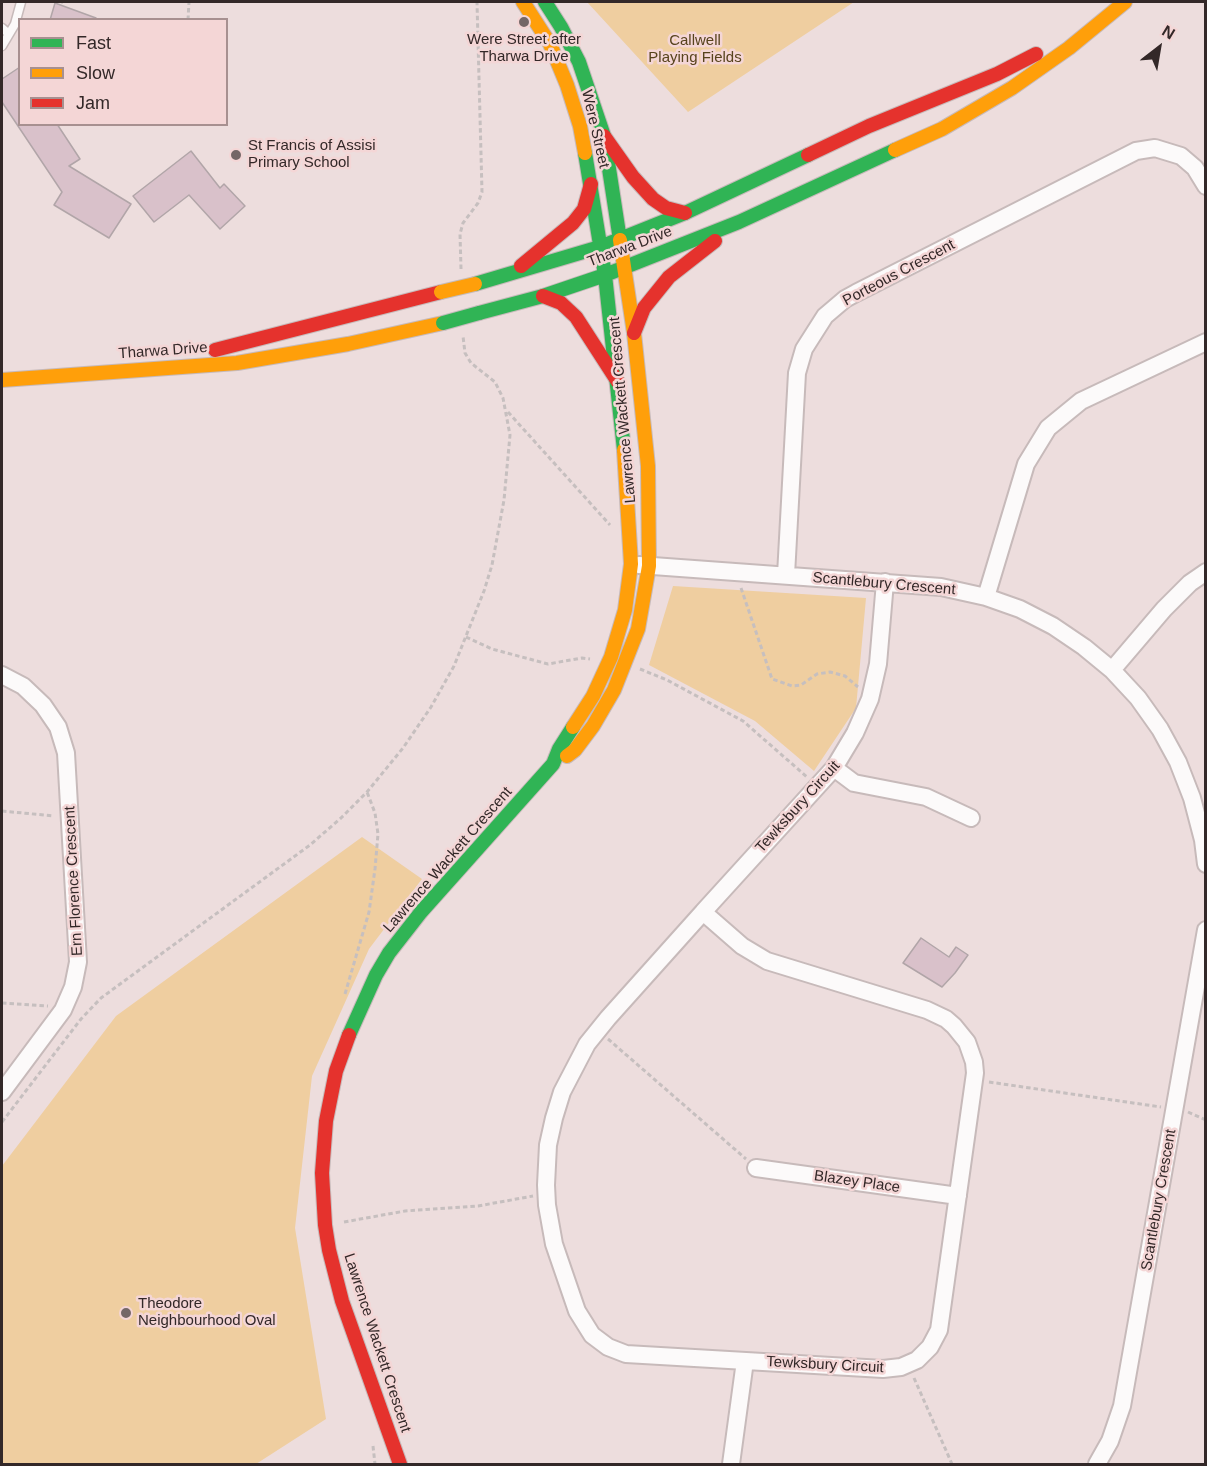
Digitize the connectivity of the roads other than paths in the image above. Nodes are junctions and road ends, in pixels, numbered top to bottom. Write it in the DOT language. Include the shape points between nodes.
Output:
graph roads {
  1 [pos="21,2"];
  2 [pos="523,2"];
  3 [pos="545,2"];
  4 [pos="1125,2"];
  5 [pos="1112,12"];
  6 [pos="5,31"];
  7 [pos="2,46"];
  8 [pos="604,136"];
  9 [pos="591,184"];
  10 [pos="1206,186"];
  11 [pos="685,213"];
  12 [pos="739,222"];
  13 [pos="620,239"];
  14 [pos="600,247"];
  15 [pos="624,268"];
  16 [pos="509,275"];
  17 [pos="605,275"];
  18 [pos="543,296"];
  19 [pos="633,333"];
  20 [pos="1206,342"];
  21 [pos="109,371"];
  22 [pos="2,380"];
  23 [pos="618,382"];
  24 [pos="631,564"];
  25 [pos="649,566"];
  26 [pos="1206,572"];
  27 [pos="786,575"];
  28 [pos="885,582"];
  29 [pos="986,597"];
  30 [pos="1112,670"];
  31 [pos="2,675"];
  32 [pos="553,764"];
  33 [pos="834,768"];
  34 [pos="1199,796"];
  35 [pos="970,818"];
  36 [pos="1206,864"];
  37 [pos="703,912"];
  38 [pos="1206,930"];
  39 [pos="1203,966"];
  40 [pos="2,1092"];
  41 [pos="756,1168"];
  42 [pos="958,1196"];
  43 [pos="745,1361"];
  44 [pos="400,1464"];
  45 [pos="731,1464"];
  46 [pos="1097,1464"];
  1 -- 6 [label="lane" via="15,24"];
  2 -- 9 [label="main road, Were Street" via="550,45 567,85"];
  3 -- 8 [label="main road, Were Street" via="579,62"];
  4 -- 5 [label="main road, Tharwa Drive"];
  5 -- 11 [label="main road, Tharwa Drive" via="997,74 869,126"];
  5 -- 12 [label="main road, Tharwa Drive" via="1012,88 942,129"];
  6 -- 7 [label="lane"];
  8 -- 11 [label="main road" via="653,199 666,208"];
  8 -- 13 [label="main road, Were Street"];
  9 -- 14 [label="main road, Were Street"];
  9 -- 16 [label="main road" via="584,209 573,224"];
  10 -- 27 [label="street, Porteous Crescent" via="1196,168 1181,156 1155,148 1136,151 856,293 825,316 804,349 797,373"];
  11 -- 13 [label="main road, Tharwa Drive"];
  12 -- 15 [label="main road, Tharwa Drive"];
  12 -- 19 [label="main road" via="669,277 644,308"];
  13 -- 14 [label="main road, Tharwa Drive"];
  13 -- 15 [label="main road, Lawrence Wackett Crescent"];
  14 -- 16 [label="main road, Tharwa Drive"];
  14 -- 17 [label="main road, Were Street"];
  15 -- 17 [label="main road, Tharwa Drive"];
  15 -- 19 [label="main road, Lawrence Wackett Crescent"];
  16 -- 21 [label="main road, Tharwa Drive, bridge" via="468,281 441,292 232,347"];
  17 -- 18 [label="main road, Tharwa Drive"];
  17 -- 23 [label="main road, Lawrence Wackett Crescent"];
  18 -- 21 [label="main road, Tharwa Drive, bridge" via="348,344 237,363"];
  18 -- 23 [label="main road" via="561,303 576,317"];
  19 -- 25 [label="main road, Lawrence Wackett Crescent" via="648,466"];
  20 -- 29 [label="street" via="1081,401 1048,428 1026,464"];
  21 -- 22 [label="main road, Tharwa Drive"];
  23 -- 24 [label="main road, Lawrence Wackett Crescent"];
  24 -- 25 [label="street, Scantlebury Crescent"];
  24 -- 32 [label="main road, Lawrence Wackett Crescent" via="625,610 608,665"];
  25 -- 27 [label="street, Scantlebury Crescent"];
  25 -- 32 [label="main road, Lawrence Wackett Crescent" via="638,629 623,671 593,726 574,750"];
  26 -- 30 [label="street" via="1164,609"];
  27 -- 28 [label="street, Scantlebury Crescent"];
  28 -- 29 [label="street, Scantlebury Crescent" via="941,587"];
  28 -- 33 [label="street, Tewksbury Circuit" via="878,664 869,701"];
  29 -- 30 [label="street, Scantlebury Crescent" via="1053,626"];
  30 -- 34 [label="street, Scantlebury Crescent" via="1160,729"];
  31 -- 40 [label="street, Ern Florence Crescent" via="23,686 43,705 58,727 66,753 78,962 63,1010"];
  32 -- 44 [label="main road, Lawrence Wackett Crescent" via="421,912 390,953 353,1022 330,1096 322,1173 329,1250 342,1301"];
  33 -- 35 [label="street" via="854,783 926,797"];
  33 -- 37 [label="street, Tewksbury Circuit"];
  34 -- 36 [label="street, Scantlebury Crescent"];
  37 -- 42 [label="street, Tewksbury Circuit" via="742,946 767,961 927,1010 954,1026 967,1042 974,1062"];
  37 -- 43 [label="street, Tewksbury Circuit" via="587,1044 562,1092 554,1118 548,1145 546,1197 554,1244 577,1311 592,1335 626,1354"];
  38 -- 39 [label="street, Scantlebury Crescent"];
  39 -- 46 [label="street, Scantlebury Crescent" via="1122,1406"];
  41 -- 42 [label="street, Blazey Place"];
  42 -- 43 [label="street, Tewksbury Circuit" via="939,1330 917,1360 883,1369"];
  43 -- 45 [label="street"];
}
